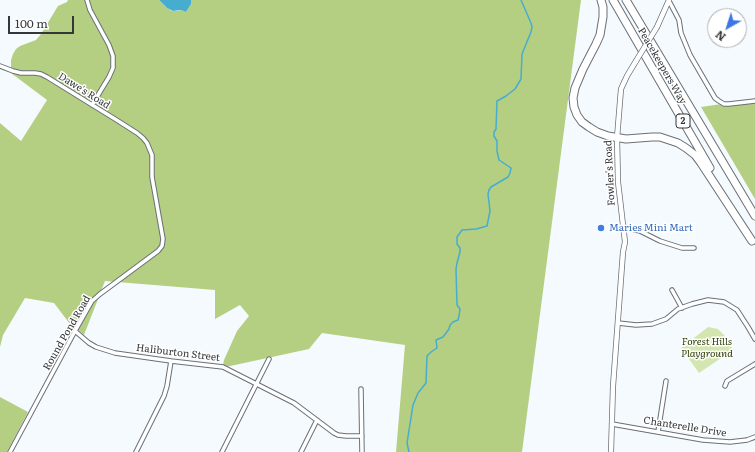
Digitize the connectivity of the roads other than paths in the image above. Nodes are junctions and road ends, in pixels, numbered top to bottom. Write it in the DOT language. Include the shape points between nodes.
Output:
graph roads {
  1 [pos="87,0"];
  2 [pos="601,0"];
  3 [pos="613,0"];
  4 [pos="626,0"];
  5 [pos="669,0"];
  6 [pos="0,66"];
  7 [pos="755,101"];
  8 [pos="92,104"];
  9 [pos="617,138"];
  10 [pos="150,149"];
  11 [pos="755,216"];
  12 [pos="624,227"];
  13 [pos="754,243"];
  14 [pos="694,248"];
  15 [pos="672,290"];
  16 [pos="682,308"];
  17 [pos="618,322"];
  18 [pos="75,331"];
  19 [pos="755,339"];
  20 [pos="269,359"];
  21 [pos="171,361"];
  22 [pos="755,364"];
  23 [pos="666,381"];
  24 [pos="257,384"];
  25 [pos="724,386"];
  26 [pos="361,388"];
  27 [pos="317,420"];
  28 [pos="612,424"];
  29 [pos="658,432"];
  30 [pos="362,436"];
  31 [pos="755,437"];
  32 [pos="10,452"];
  33 [pos="136,452"];
  34 [pos="222,452"];
  35 [pos="301,452"];
  36 [pos="362,452"];
  37 [pos="611,452"];
  1 -- 8 [label="street" via="113,56 113,68 109,78"];
  2 -- 9 [label="highway" via="603,17 600,36 578,79 573,98 574,107 582,122 597,132"];
  3 -- 13 [label="highway, Peacekeepers Way / 2"];
  4 -- 11 [label="highway, Peacekeepers Way / 2"];
  5 -- 7 [label="street" via="679,20 690,55 715,98 724,104"];
  5 -- 9 [label="street, Fowler's Road, bridge" via="621,89"];
  6 -- 8 [label="street, Dawe's Road" via="21,73 41,74"];
  8 -- 10 [label="street, Dawe's Road" via="137,133"];
  9 -- 12 [label="street, Fowler's Road" via="618,182"];
  9 -- 13 [label="highway" via="660,138 686,148 701,163"];
  10 -- 18 [label="street, Round Pond Road" via="162,246 100,294 92,302"];
  12 -- 14 [label="street" via="682,248"];
  12 -- 17 [label="street, Fowler's Road"];
  15 -- 16 [label="street"];
  16 -- 17 [label="street" via="666,319 652,324"];
  16 -- 19 [label="street" via="708,300 724,302 737,310"];
  17 -- 28 [label="street, Fowler's Road"];
  18 -- 21 [label="street, Haliburton Street" via="89,343 105,350"];
  18 -- 32 [label="street, Round Pond Road"];
  20 -- 24 [label="street"];
  21 -- 24 [label="street, Haliburton Street" via="223,366"];
  21 -- 33 [label="street" via="164,396"];
  22 -- 25 [label="street" via="727,381"];
  23 -- 29 [label="street"];
  24 -- 27 [label="street, Haliburton Street" via="294,403"];
  24 -- 34 [label="street"];
  26 -- 30 [label="street"];
  27 -- 30 [label="street, Haliburton Street" via="338,435"];
  27 -- 35 [label="street"];
  28 -- 29 [label="street, Chanterelle Drive"];
  28 -- 37 [label="street, Fowler's Road"];
  29 -- 31 [label="street, Chanterelle Drive" via="730,442"];
  30 -- 36 [label="street"];
}
